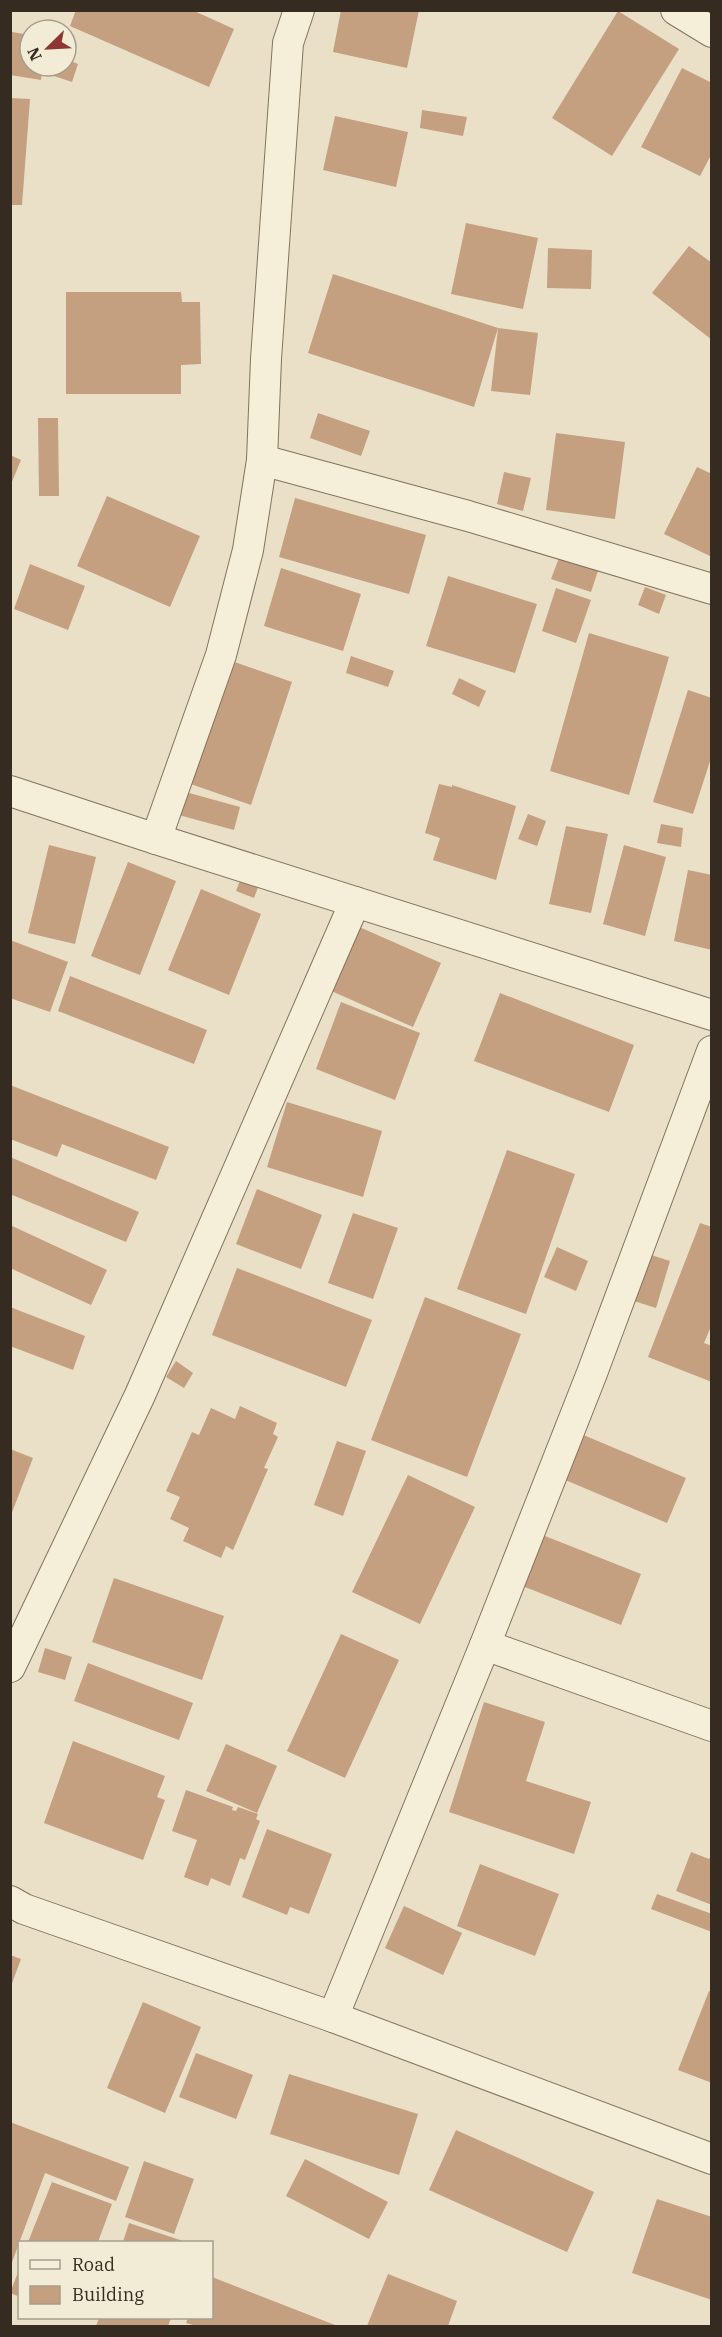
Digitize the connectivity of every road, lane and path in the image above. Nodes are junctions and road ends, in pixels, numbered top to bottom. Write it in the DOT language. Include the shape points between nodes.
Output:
graph roads {
  1 [pos="299,10"];
  2 [pos="676,10"];
  3 [pos="711,32"];
  4 [pos="262,460"];
  5 [pos="711,589"];
  6 [pos="10,791"];
  7 [pos="156,839"];
  8 [pos="355,902"];
  9 [pos="711,1015"];
  10 [pos="711,1051"];
  11 [pos="485,1645"];
  12 [pos="10,1667"];
  13 [pos="711,1726"];
  14 [pos="10,1901"];
  15 [pos="333,2017"];
  16 [pos="711,2159"];
  1 -- 4 [label="street" via="288,43"];
  2 -- 3 [label="street"];
  4 -- 5 [label="street" via="468,516"];
  4 -- 7 [label="street" via="248,550 221,656"];
  6 -- 7 [label="street"];
  7 -- 8 [label="street"];
  8 -- 9 [label="street"];
  8 -- 12 [label="street" via="140,1395"];
  10 -- 11 [label="street" via="592,1373"];
  11 -- 13 [label="street"];
  11 -- 15 [label="street"];
  14 -- 15 [label="street"];
  15 -- 16 [label="street"];
}
